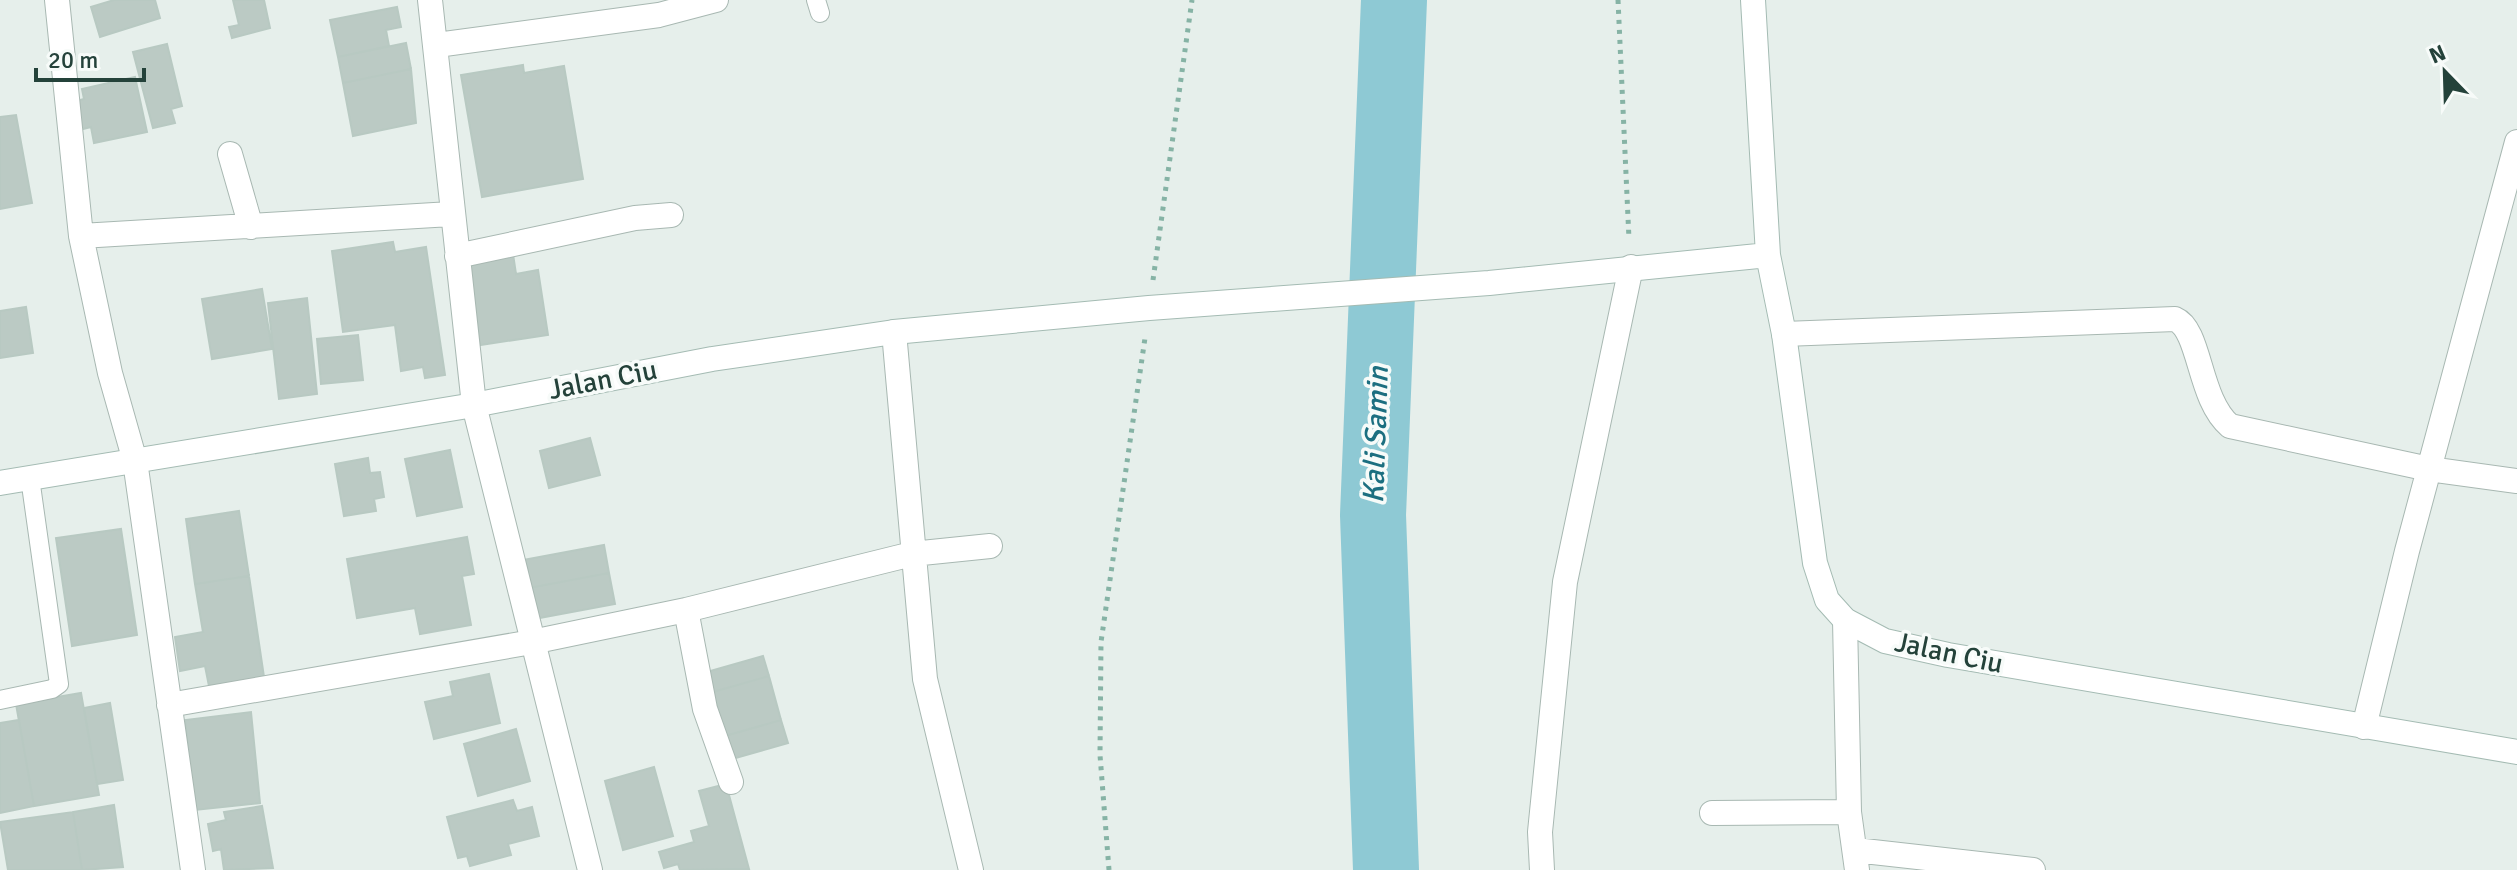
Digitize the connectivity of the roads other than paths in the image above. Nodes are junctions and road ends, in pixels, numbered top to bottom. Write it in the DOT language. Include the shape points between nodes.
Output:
graph roads {
  1 [pos="57,0"];
  2 [pos="430,0"];
  3 [pos="716,0"];
  4 [pos="1753,0"];
  5 [pos="659,8"];
  6 [pos="437,45"];
  7 [pos="2517,142"];
  8 [pos="230,154"];
  9 [pos="451,214"];
  10 [pos="671,215"];
  11 [pos="251,227"];
  12 [pos="81,236"];
  13 [pos="1768,255"];
  14 [pos="457,256"];
  15 [pos="1631,267"];
  16 [pos="894,332"];
  17 [pos="1784,334"];
  18 [pos="474,405"];
  19 [pos="135,461"];
  20 [pos="2429,469"];
  21 [pos="30,478"];
  22 [pos="2517,481"];
  23 [pos="0,483"];
  24 [pos="990,546"];
  25 [pos="912,554"];
  26 [pos="686,610"];
  27 [pos="1845,620"];
  28 [pos="532,642"];
  29 [pos="0,700"];
  30 [pos="169,705"];
  31 [pos="2364,727"];
  32 [pos="2517,752"];
  33 [pos="731,782"];
  34 [pos="1849,812"];
  35 [pos="1712,813"];
  36 [pos="1856,860"];
  37 [pos="193,870"];
  38 [pos="590,870"];
  39 [pos="971,870"];
  40 [pos="1542,870"];
  41 [pos="2033,870"];
  1 -- 12 [label="street"];
  2 -- 6 [label="street"];
  3 -- 5 [label="street"];
  4 -- 13 [label="street, Jalan Ciu"];
  5 -- 6 [label="street"];
  6 -- 9 [label="street"];
  7 -- 20 [label="street"];
  8 -- 11 [label="street"];
  9 -- 11 [label="street"];
  9 -- 14 [label="street"];
  10 -- 14 [label="street"];
  11 -- 12 [label="street"];
  12 -- 19 [label="street"];
  13 -- 15 [label="street"];
  13 -- 17 [label="street, Jalan Ciu"];
  14 -- 18 [label="street"];
  15 -- 16 [label="street, Jalan Ciu"];
  15 -- 40 [label="street" via="1565,582 1540,832"];
  16 -- 18 [label="street, Jalan Ciu" via="712,359"];
  16 -- 25 [label="street"];
  17 -- 20 [label="street" via="2175,319 2189,329 2207,394 2230,426"];
  17 -- 27 [label="street, Jalan Ciu" via="1815,563 1827,600"];
  18 -- 19 [label="street, Jalan Ciu"];
  18 -- 28 [label="street"];
  19 -- 21 [label="street, Jalan Ciu"];
  19 -- 30 [label="street"];
  20 -- 22 [label="street"];
  20 -- 31 [label="street"];
  21 -- 23 [label="street, Jalan Ciu"];
  21 -- 29 [label="lane" via="59,684"];
  24 -- 25 [label="street"];
  25 -- 26 [label="street"];
  25 -- 39 [label="street" via="931,709"];
  26 -- 28 [label="street"];
  26 -- 33 [label="street" via="705,709"];
  27 -- 31 [label="street, Jalan Ciu" via="1885,641 1948,655"];
  27 -- 34 [label="street"];
  28 -- 30 [label="street"];
  28 -- 38 [label="street"];
  30 -- 37 [label="street"];
  31 -- 32 [label="street, Jalan Ciu"];
  34 -- 35 [label="street"];
  34 -- 36 [label="street"];
  36 -- 41 [label="street"];
}
